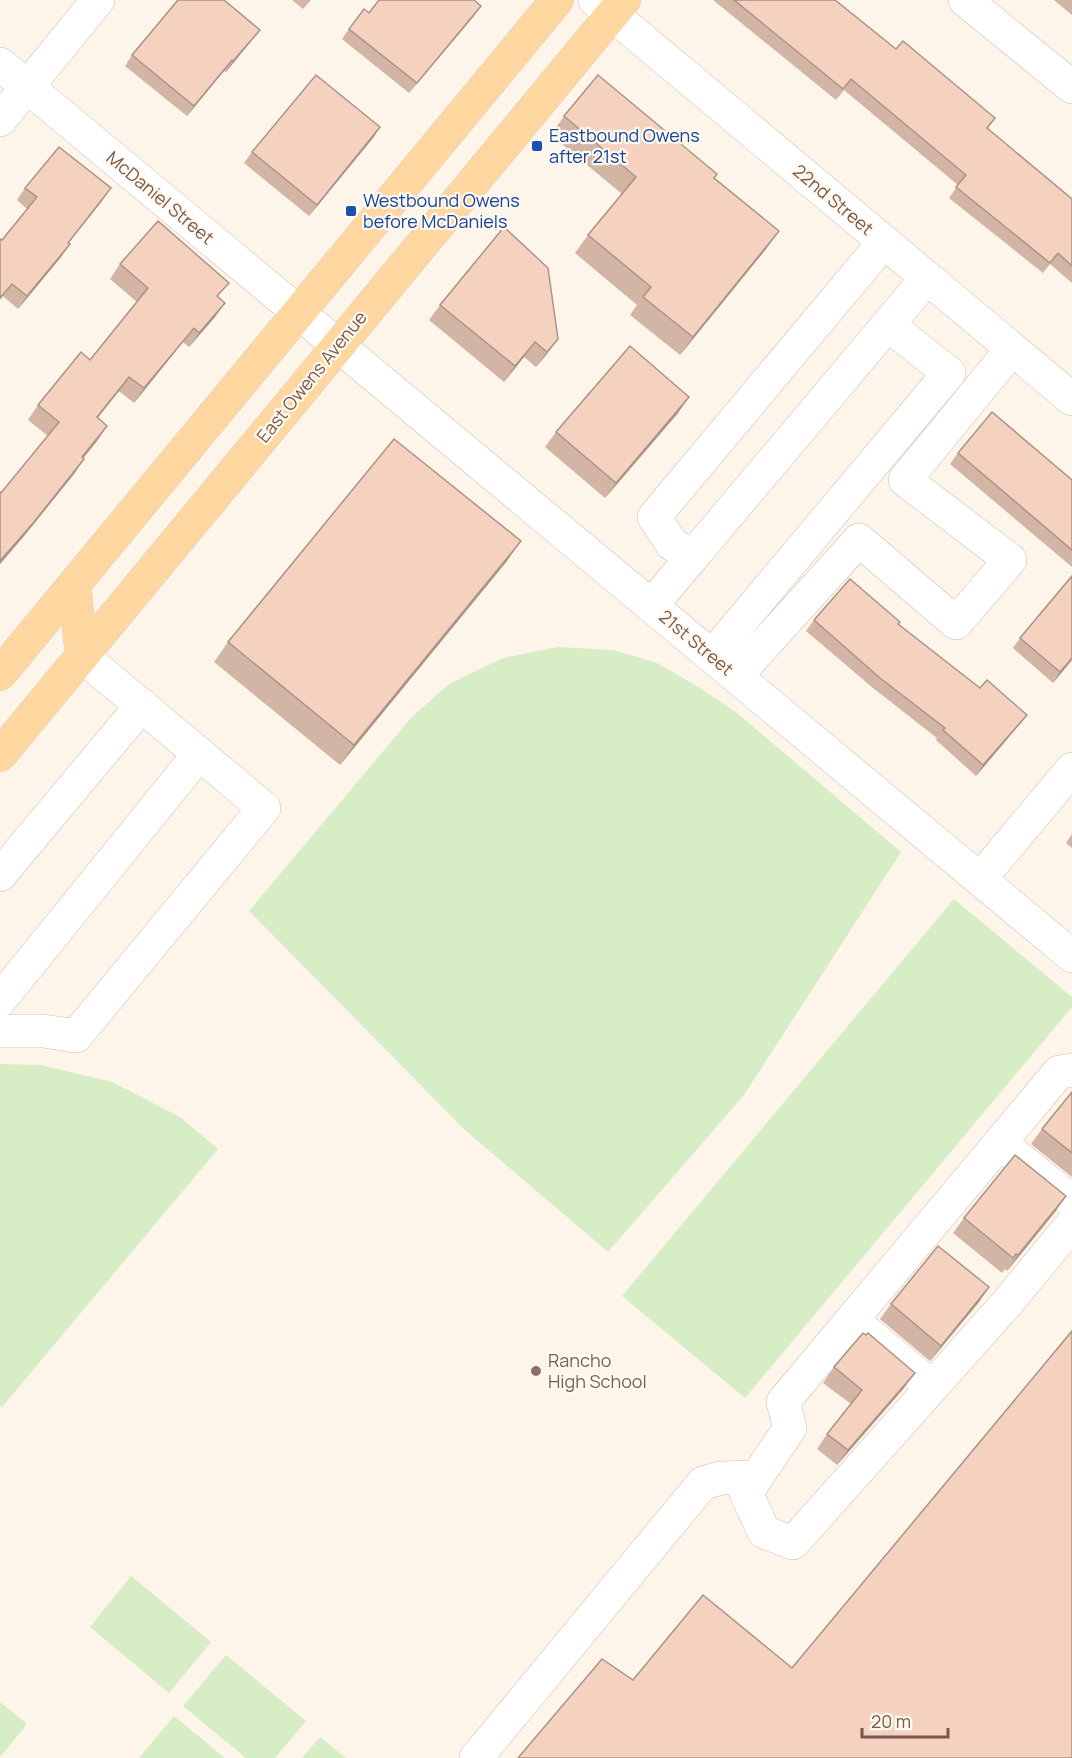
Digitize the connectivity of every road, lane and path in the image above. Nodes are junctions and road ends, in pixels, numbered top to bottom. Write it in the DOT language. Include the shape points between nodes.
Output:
graph roads {
  1 [pos="98,0"];
  2 [pos="557,0"];
  3 [pos="965,0"];
  4 [pos="610,5"];
  5 [pos="0,64"];
  6 [pos="27,87"];
  7 [pos="1072,87"];
  8 [pos="0,120"];
  9 [pos="884,242"];
  10 [pos="927,278"];
  11 [pos="888,325"];
  12 [pos="319,329"];
  13 [pos="1012,349"];
  14 [pos="1072,399"];
  15 [pos="693,556"];
  16 [pos="74,585"];
  17 [pos="651,606"];
  18 [pos="82,656"];
  19 [pos="724,666"];
  20 [pos="0,674"];
  21 [pos="142,705"];
  22 [pos="199,754"];
  23 [pos="0,755"];
  24 [pos="1072,769"];
  25 [pos="0,875"];
  26 [pos="980,879"];
  27 [pos="1072,956"];
  28 [pos="0,1000"];
  29 [pos="0,1032"];
  30 [pos="1072,1070"];
  31 [pos="1000,1143"];
  32 [pos="1072,1201"];
  33 [pos="1072,1224"];
  34 [pos="852,1320"];
  35 [pos="932,1387"];
  36 [pos="757,1478"];
  37 [pos="476,1758"];
  1 -- 6 [label="street"];
  2 -- 12 [label="main road, East Owens Avenue"];
  3 -- 7 [label="street"];
  4 -- 9 [label="street, 22nd Street"];
  4 -- 12 [label="main road, East Owens Avenue"];
  5 -- 6 [label="street, McDaniel Street"];
  6 -- 8 [label="street"];
  6 -- 12 [label="street, McDaniel Street"];
  9 -- 10 [label="street, 22nd Street"];
  9 -- 15 [label="street" via="654,517 672,544"];
  10 -- 11 [label="street"];
  10 -- 13 [label="street, 22nd Street"];
  11 -- 15 [label="street"];
  11 -- 19 [label="street" via="949,373"];
  12 -- 16 [label="main road, East Owens Avenue"];
  12 -- 17 [label="street, 21st Street"];
  12 -- 18 [label="main road, East Owens Avenue"];
  13 -- 14 [label="street, 22nd Street"];
  13 -- 19 [label="street" via="905,480 1010,560 956,623 859,540"];
  15 -- 17 [label="street"];
  16 -- 18 [label="main road"];
  16 -- 20 [label="main road, East Owens Avenue"];
  17 -- 19 [label="street, 21st Street"];
  18 -- 21 [label="street"];
  18 -- 23 [label="main road, East Owens Avenue"];
  19 -- 26 [label="street, 21st Street"];
  21 -- 22 [label="street"];
  21 -- 25 [label="street"];
  22 -- 28 [label="street"];
  22 -- 29 [label="street" via="264,808 76,1036 43,1031"];
  24 -- 26 [label="street"];
  26 -- 27 [label="street, 21st Street"];
  30 -- 31 [label="street" via="1059,1072"];
  31 -- 32 [label="street"];
  31 -- 34 [label="street" via="933,1242"];
  33 -- 35 [label="street" via="998,1295"];
  34 -- 35 [label="street"];
  34 -- 36 [label="street" via="783,1402 790,1428"];
  35 -- 36 [label="street" via="794,1543 764,1532 746,1493"];
  36 -- 37 [label="street" via="721,1478 704,1483"];
}
